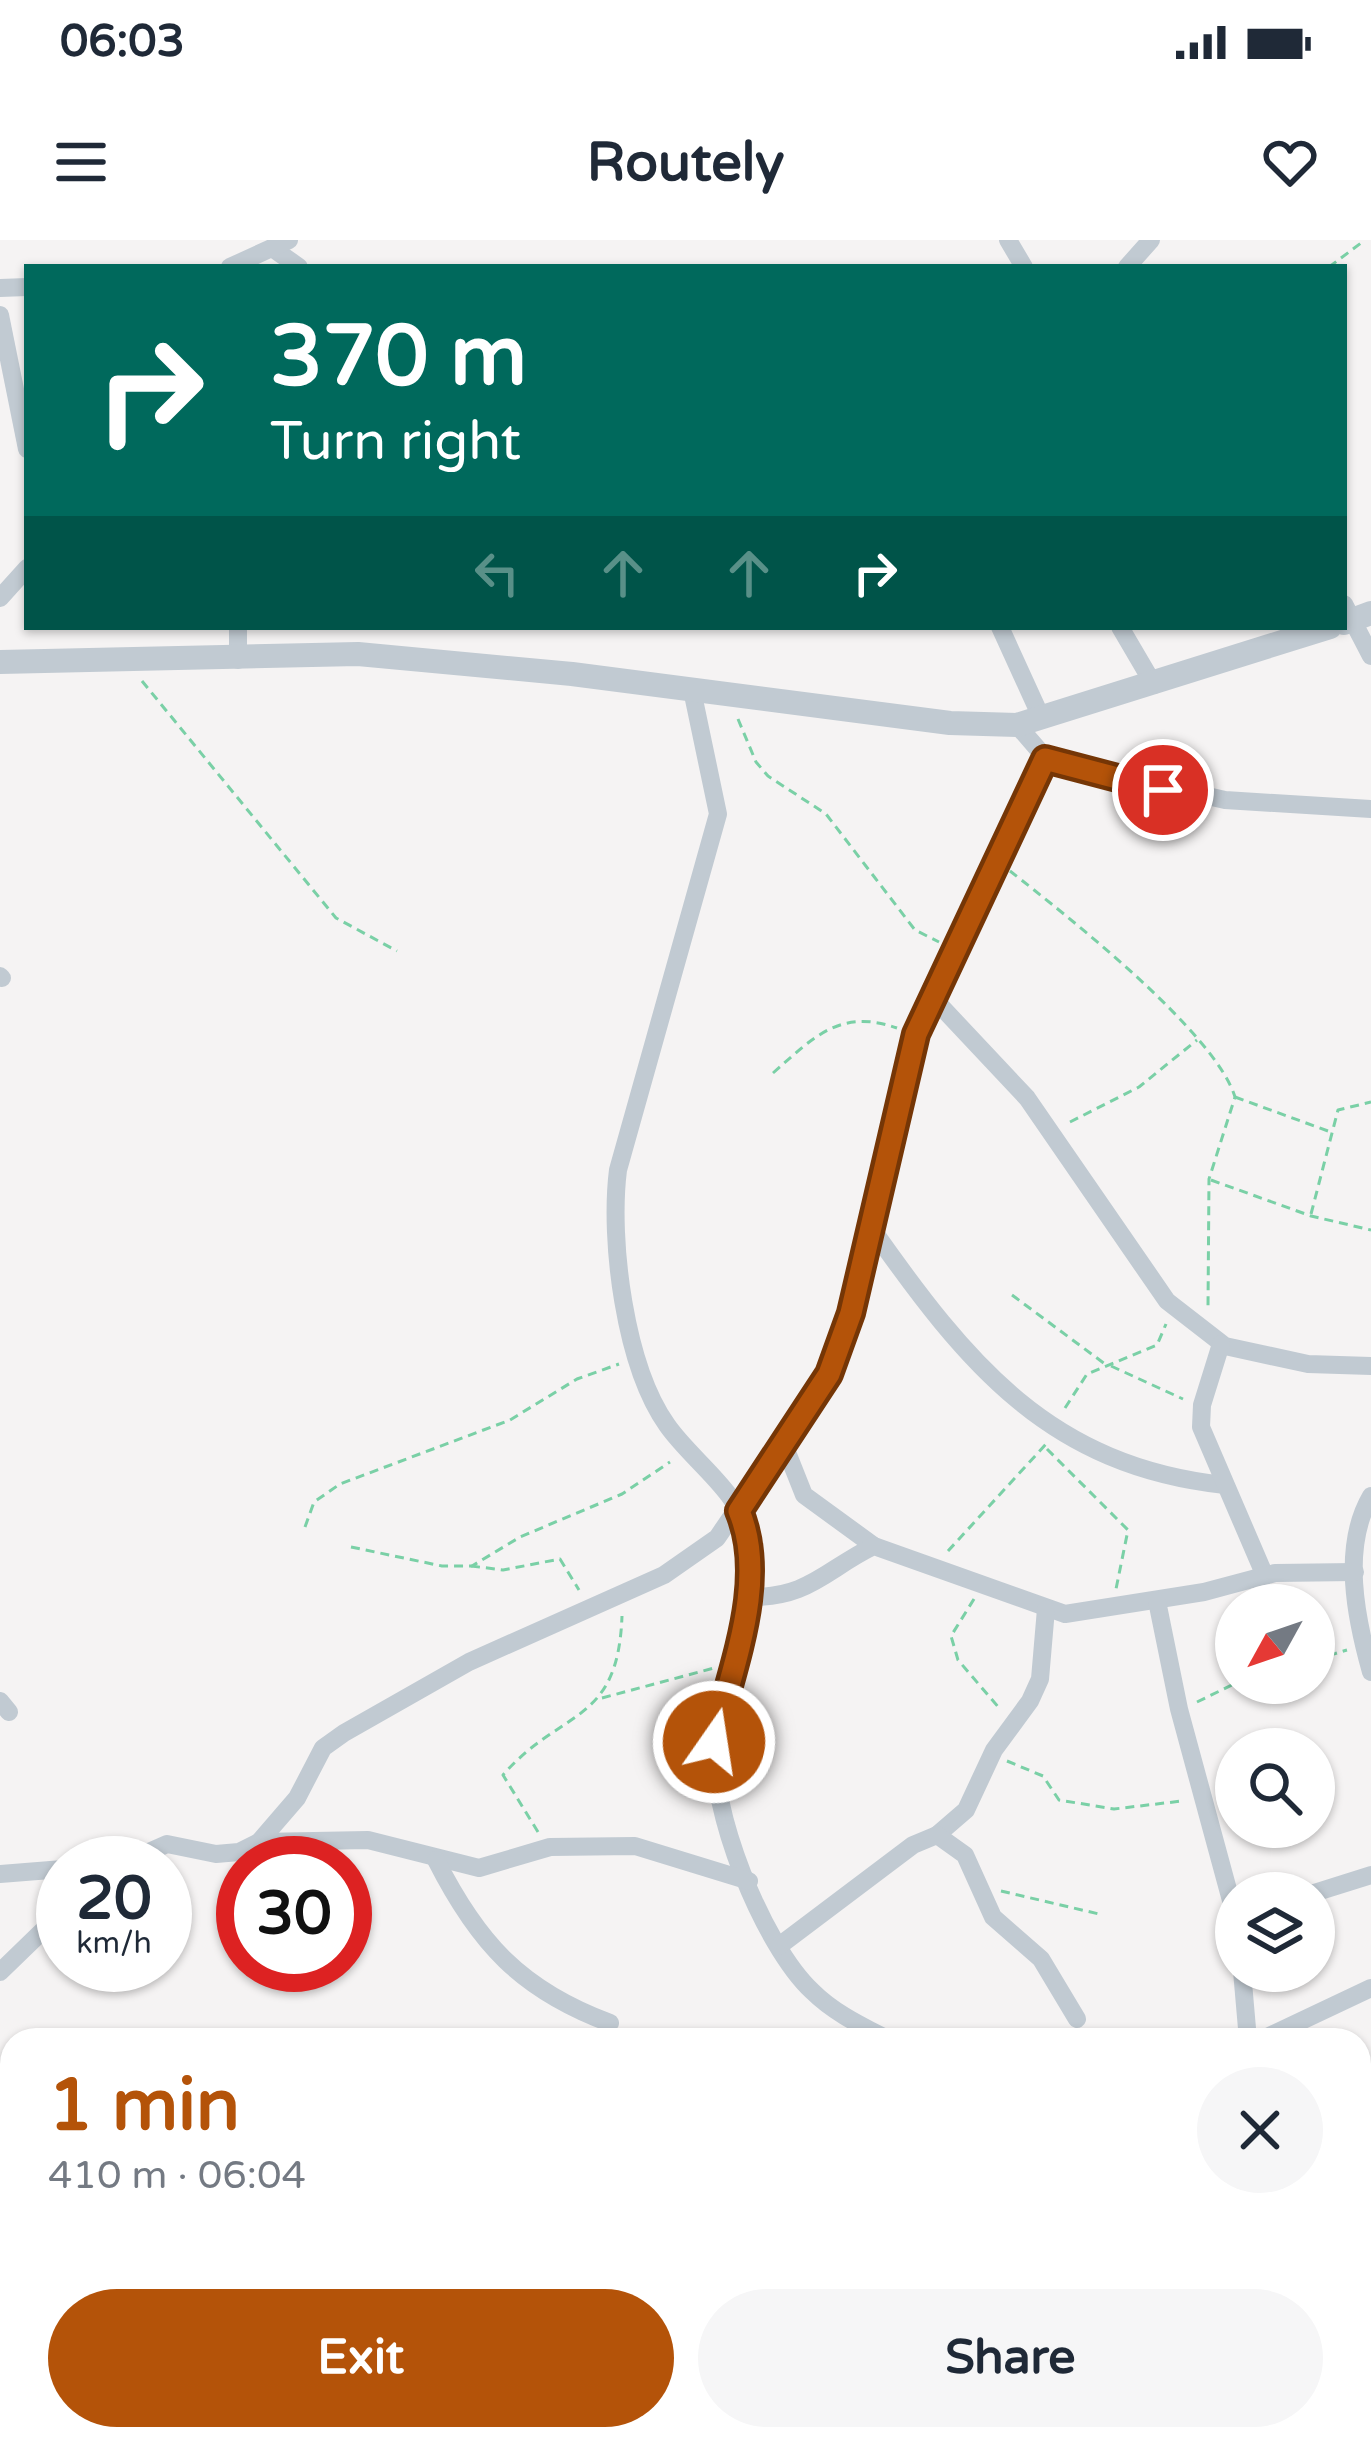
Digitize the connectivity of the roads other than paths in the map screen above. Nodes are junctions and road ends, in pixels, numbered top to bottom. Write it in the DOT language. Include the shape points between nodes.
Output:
graph roads {
  1 [pos="1152,240"];
  2 [pos="280,244"];
  3 [pos="237,264"];
  4 [pos="1130,264"];
  5 [pos="0,315"];
  6 [pos="24,434"];
  7 [pos="1348,617"];
  8 [pos="238,630"];
  9 [pos="1001,630"];
  10 [pos="1122,630"];
  11 [pos="1311,630"];
  12 [pos="1371,656"];
  13 [pos="238,659"];
  14 [pos="0,662"];
  15 [pos="1154,685"];
  16 [pos="692,690"];
  17 [pos="1029,721"];
  18 [pos="1045,759"];
  19 [pos="1371,809"];
  20 [pos="934,999"];
  21 [pos="871,1226"];
  22 [pos="1214,1338"];
  23 [pos="1371,1366"];
  24 [pos="783,1442"];
  25 [pos="1225,1485"];
  26 [pos="1371,1496"];
  27 [pos="739,1511"];
  28 [pos="874,1546"];
  29 [pos="1355,1572"];
  30 [pos="1265,1576"];
  31 [pos="746,1597"];
  32 [pos="1157,1601"];
  33 [pos="1046,1609"];
  34 [pos="1371,1672"];
  35 [pos="937,1835"];
  36 [pos="264,1836"];
  37 [pos="372,1841"];
  38 [pos="436,1860"];
  39 [pos="36,1871"];
  40 [pos="1223,1872"];
  41 [pos="0,1874"];
  42 [pos="1371,1875"];
  43 [pos="748,1881"];
  44 [pos="1335,1886"];
  45 [pos="36,1937"];
  46 [pos="779,1946"];
  47 [pos="0,1972"];
  48 [pos="1371,1988"];
  49 [pos="1244,1992"];
  50 [pos="1077,2019"];
  51 [pos="610,2023"];
  52 [pos="870,2028"];
  53 [pos="1247,2028"];
  54 [pos="1286,2028"];
  1 -- 4 [label="street"];
  2 -- 3 [label="street"];
  5 -- 6 [label="street"];
  7 -- 12 [label="street"];
  8 -- 13 [label="street"];
  9 -- 17 [label="street"];
  10 -- 15 [label="street"];
  11 -- 15 [label="street"];
  13 -- 14 [label="street"];
  13 -- 16 [label="street" via="358,654"];
  15 -- 17 [label="street"];
  16 -- 17 [label="street" via="950,723"];
  16 -- 27 [label="street" via="718,814 615,1196 634,1359 665,1424"];
  17 -- 18 [label="street"];
  18 -- 19 [label="street" via="1225,800"];
  18 -- 20 [label="street"];
  20 -- 21 [label="street" via="916,1034"];
  20 -- 22 [label="street" via="1052,1130 1173,1305"];
  21 -- 24 [label="street" via="829,1374"];
  21 -- 25 [label="street" via="1049,1439 1122,1466"];
  22 -- 23 [label="street" via="1308,1364"];
  22 -- 25 [label="street" via="1201,1427"];
  24 -- 27 [label="street"];
  24 -- 28 [label="street" via="804,1495"];
  25 -- 30 [label="street"];
  26 -- 29 [label="street"];
  27 -- 31 [label="street" via="750,1548"];
  27 -- 36 [label="street" via="689,1560 470,1662 344,1733 323,1748 297,1798"];
  28 -- 31 [label="street" via="817,1582"];
  28 -- 33 [label="street"];
  29 -- 30 [label="street"];
  29 -- 34 [label="street"];
  30 -- 32 [label="street"];
  31 -- 43 [label="street" via="714,1742 717,1795"];
  32 -- 33 [label="street" via="1065,1614"];
  32 -- 40 [label="street"];
  33 -- 35 [label="street" via="1040,1679 966,1810"];
  35 -- 46 [label="street"];
  35 -- 50 [label="street" via="957,1845 993,1917 1041,1959"];
  37 -- 38 [label="street"];
  38 -- 43 [label="street" via="479,1868 550,1847 655,1849"];
  38 -- 51 [label="street" via="484,1942 540,1991"];
  39 -- 41 [label="street"];
  42 -- 44 [label="street"];
  43 -- 46 [label="street"];
  45 -- 47 [label="street"];
  46 -- 52 [label="street" via="810,1990"];
  48 -- 54 [label="street"];
  49 -- 53 [label="street"];
}
